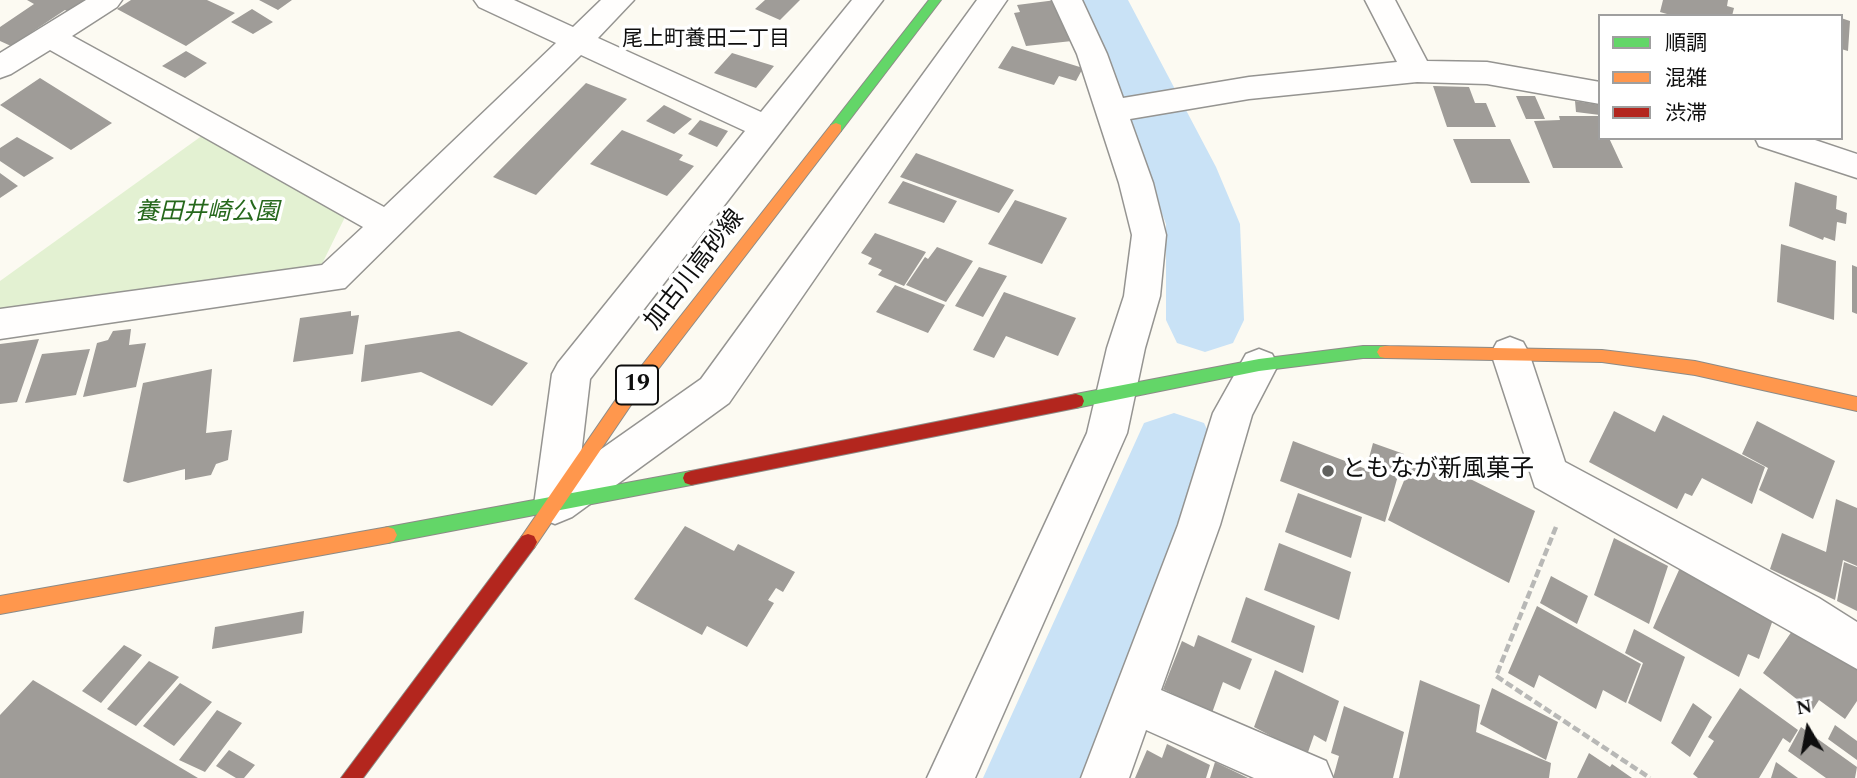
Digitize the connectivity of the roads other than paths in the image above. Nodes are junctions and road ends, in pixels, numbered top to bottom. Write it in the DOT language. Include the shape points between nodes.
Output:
graph roads {
  1 [pos="107,0"];
  2 [pos="489,0"];
  3 [pos="619,0"];
  4 [pos="869,0"];
  5 [pos="935,0"];
  6 [pos="992,0"];
  7 [pos="1067,0"];
  8 [pos="1380,0"];
  9 [pos="49,36"];
  10 [pos="578,41"];
  11 [pos="0,66"];
  12 [pos="1417,71"];
  13 [pos="1598,93"];
  14 [pos="1110,111"];
  15 [pos="767,128"];
  16 [pos="1777,140"];
  17 [pos="1857,166"];
  18 [pos="388,225"];
  19 [pos="0,324"];
  20 [pos="1510,353"];
  21 [pos="1241,368"];
  22 [pos="1128,390"];
  23 [pos="1857,404"];
  24 [pos="555,505"];
  25 [pos="0,605"];
  26 [pos="1857,647"];
  27 [pos="1135,702"];
  28 [pos="351,778"];
  29 [pos="951,778"];
  30 [pos="1105,778"];
  31 [pos="1309,778"];
  1 -- 9 [label="street"];
  2 -- 10 [label="street"];
  3 -- 10 [label="street"];
  4 -- 15 [label="street"];
  5 -- 24 [label="street, 加古川高砂線 / 19" via="627,397"];
  6 -- 24 [label="street" via="715,391"];
  7 -- 14 [label="street" via="1092,54"];
  8 -- 12 [label="street"];
  9 -- 11 [label="street"];
  9 -- 18 [label="street"];
  10 -- 15 [label="street"];
  10 -- 18 [label="street"];
  12 -- 13 [label="street" via="1487,73"];
  12 -- 14 [label="street" via="1249,88"];
  14 -- 22 [label="street" via="1149,235 1142,296 1125,348"];
  15 -- 24 [label="street" via="571,374"];
  16 -- 17 [label="street"];
  18 -- 19 [label="street" via="332,278"];
  20 -- 21 [label="street" via="1363,352"];
  20 -- 23 [label="street" via="1602,356 1695,368"];
  20 -- 26 [label="street" via="1549,474 1804,613"];
  21 -- 22 [label="street"];
  21 -- 27 [label="street" via="1233,412 1199,525"];
  22 -- 24 [label="street"];
  22 -- 29 [label="street"];
  24 -- 25 [label="street"];
  24 -- 28 [label="street, 加古川高砂線 / 19"];
  27 -- 30 [label="street"];
  27 -- 31 [label="street"];
}
